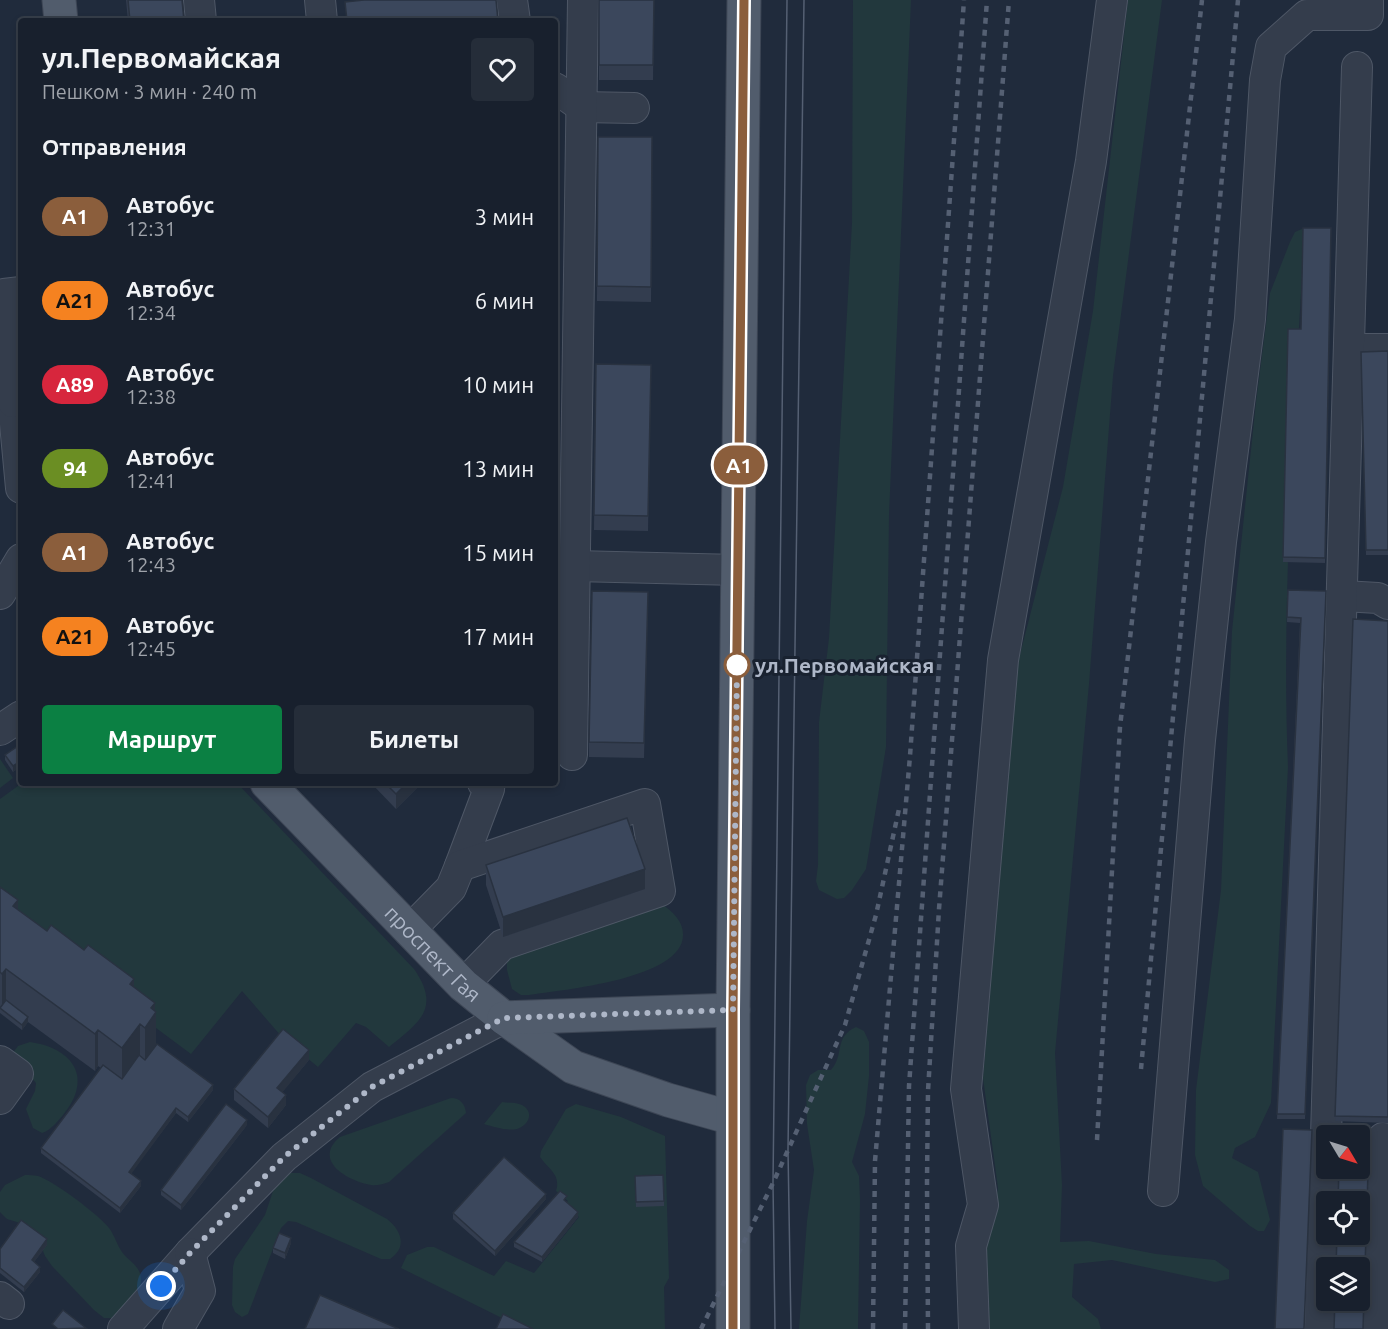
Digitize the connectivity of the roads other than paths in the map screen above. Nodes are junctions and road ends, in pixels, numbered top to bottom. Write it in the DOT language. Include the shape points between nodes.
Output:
graph roads {
  1 [pos="59,0"];
  2 [pos="199,0"];
  3 [pos="320,0"];
  4 [pos="513,0"];
  5 [pos="583,0"];
  6 [pos="744,0"];
  7 [pos="1112,0"];
  8 [pos="1368,0"];
  9 [pos="61,18"];
  10 [pos="201,18"];
  11 [pos="322,18"];
  12 [pos="514,18"];
  13 [pos="1357,67"];
  14 [pos="558,90"];
  15 [pos="582,107"];
  16 [pos="634,108"];
  17 [pos="18,292"];
  18 [pos="1350,349"];
  19 [pos="1388,349"];
  20 [pos="17,401"];
  21 [pos="566,404"];
  22 [pos="18,423"];
  23 [pos="18,564"];
  24 [pos="565,567"];
  25 [pos="738,570"];
  26 [pos="0,594"];
  27 [pos="1343,596"];
  28 [pos="1388,604"];
  29 [pos="18,718"];
  30 [pos="0,730"];
  31 [pos="572,755"];
  32 [pos="270,786"];
  33 [pos="486,786"];
  34 [pos="460,866"];
  35 [pos="409,931"];
  36 [pos="463,985"];
  37 [pos="733,1010"];
  38 [pos="504,1018"];
  39 [pos="0,1061"];
  40 [pos="0,1099"];
  41 [pos="732,1118"];
  42 [pos="1332,1125"];
  43 [pos="1377,1136"];
  44 [pos="1329,1179"];
  45 [pos="1163,1191"];
  46 [pos="190,1253"];
  47 [pos="123,1329"];
  48 [pos="178,1329"];
  49 [pos="733,1329"];
  50 [pos="974,1329"];
  51 [pos="1320,1329"];
  52 [pos="1377,1329"];
  1 -- 9 [label="main road"];
  2 -- 10 [label="street"];
  3 -- 11 [label="street"];
  4 -- 12 [label="street"];
  5 -- 15 [label="street"];
  6 -- 25 [label="main road"];
  7 -- 50 [label="street" via="1091,161 1003,660 966,1089 983,1206 971,1246"];
  8 -- 45 [label="street" via="1368,15 1308,15 1300,20 1271,46 1265,80 1250,319 1200,740"];
  13 -- 18 [label="street"];
  14 -- 15 [label="street"];
  15 -- 16 [label="street"];
  15 -- 21 [label="street"];
  17 -- 20 [label="street" via="4,294"];
  18 -- 19 [label="street"];
  18 -- 27 [label="street"];
  20 -- 22 [label="street"];
  21 -- 24 [label="street"];
  23 -- 26 [label="street"];
  24 -- 25 [label="street"];
  24 -- 31 [label="street"];
  25 -- 37 [label="main road"];
  27 -- 28 [label="street" via="1378,598"];
  27 -- 42 [label="street"];
  29 -- 30 [label="street"];
  32 -- 35 [label="main road, проспект Гая"];
  33 -- 34 [label="street" via="489,789"];
  34 -- 35 [label="street" via="452,888"];
  34 -- 36 [label="street" via="645,804 660,891 502,945"];
  35 -- 36 [label="main road, проспект Гая"];
  36 -- 38 [label="main road, проспект Гая"];
  37 -- 38 [label="main road"];
  37 -- 41 [label="main road"];
  38 -- 41 [label="main road, проспект Гая" via="573,1067"];
  38 -- 46 [label="street" via="372,1087 284,1157"];
  39 -- 40 [label="street" via="18,1074"];
  41 -- 49 [label="main road"];
  43 -- 52 [label="street"];
  44 -- 51 [label="street"];
  46 -- 47 [label="street"];
  46 -- 48 [label="street" via="200,1291"];
}
